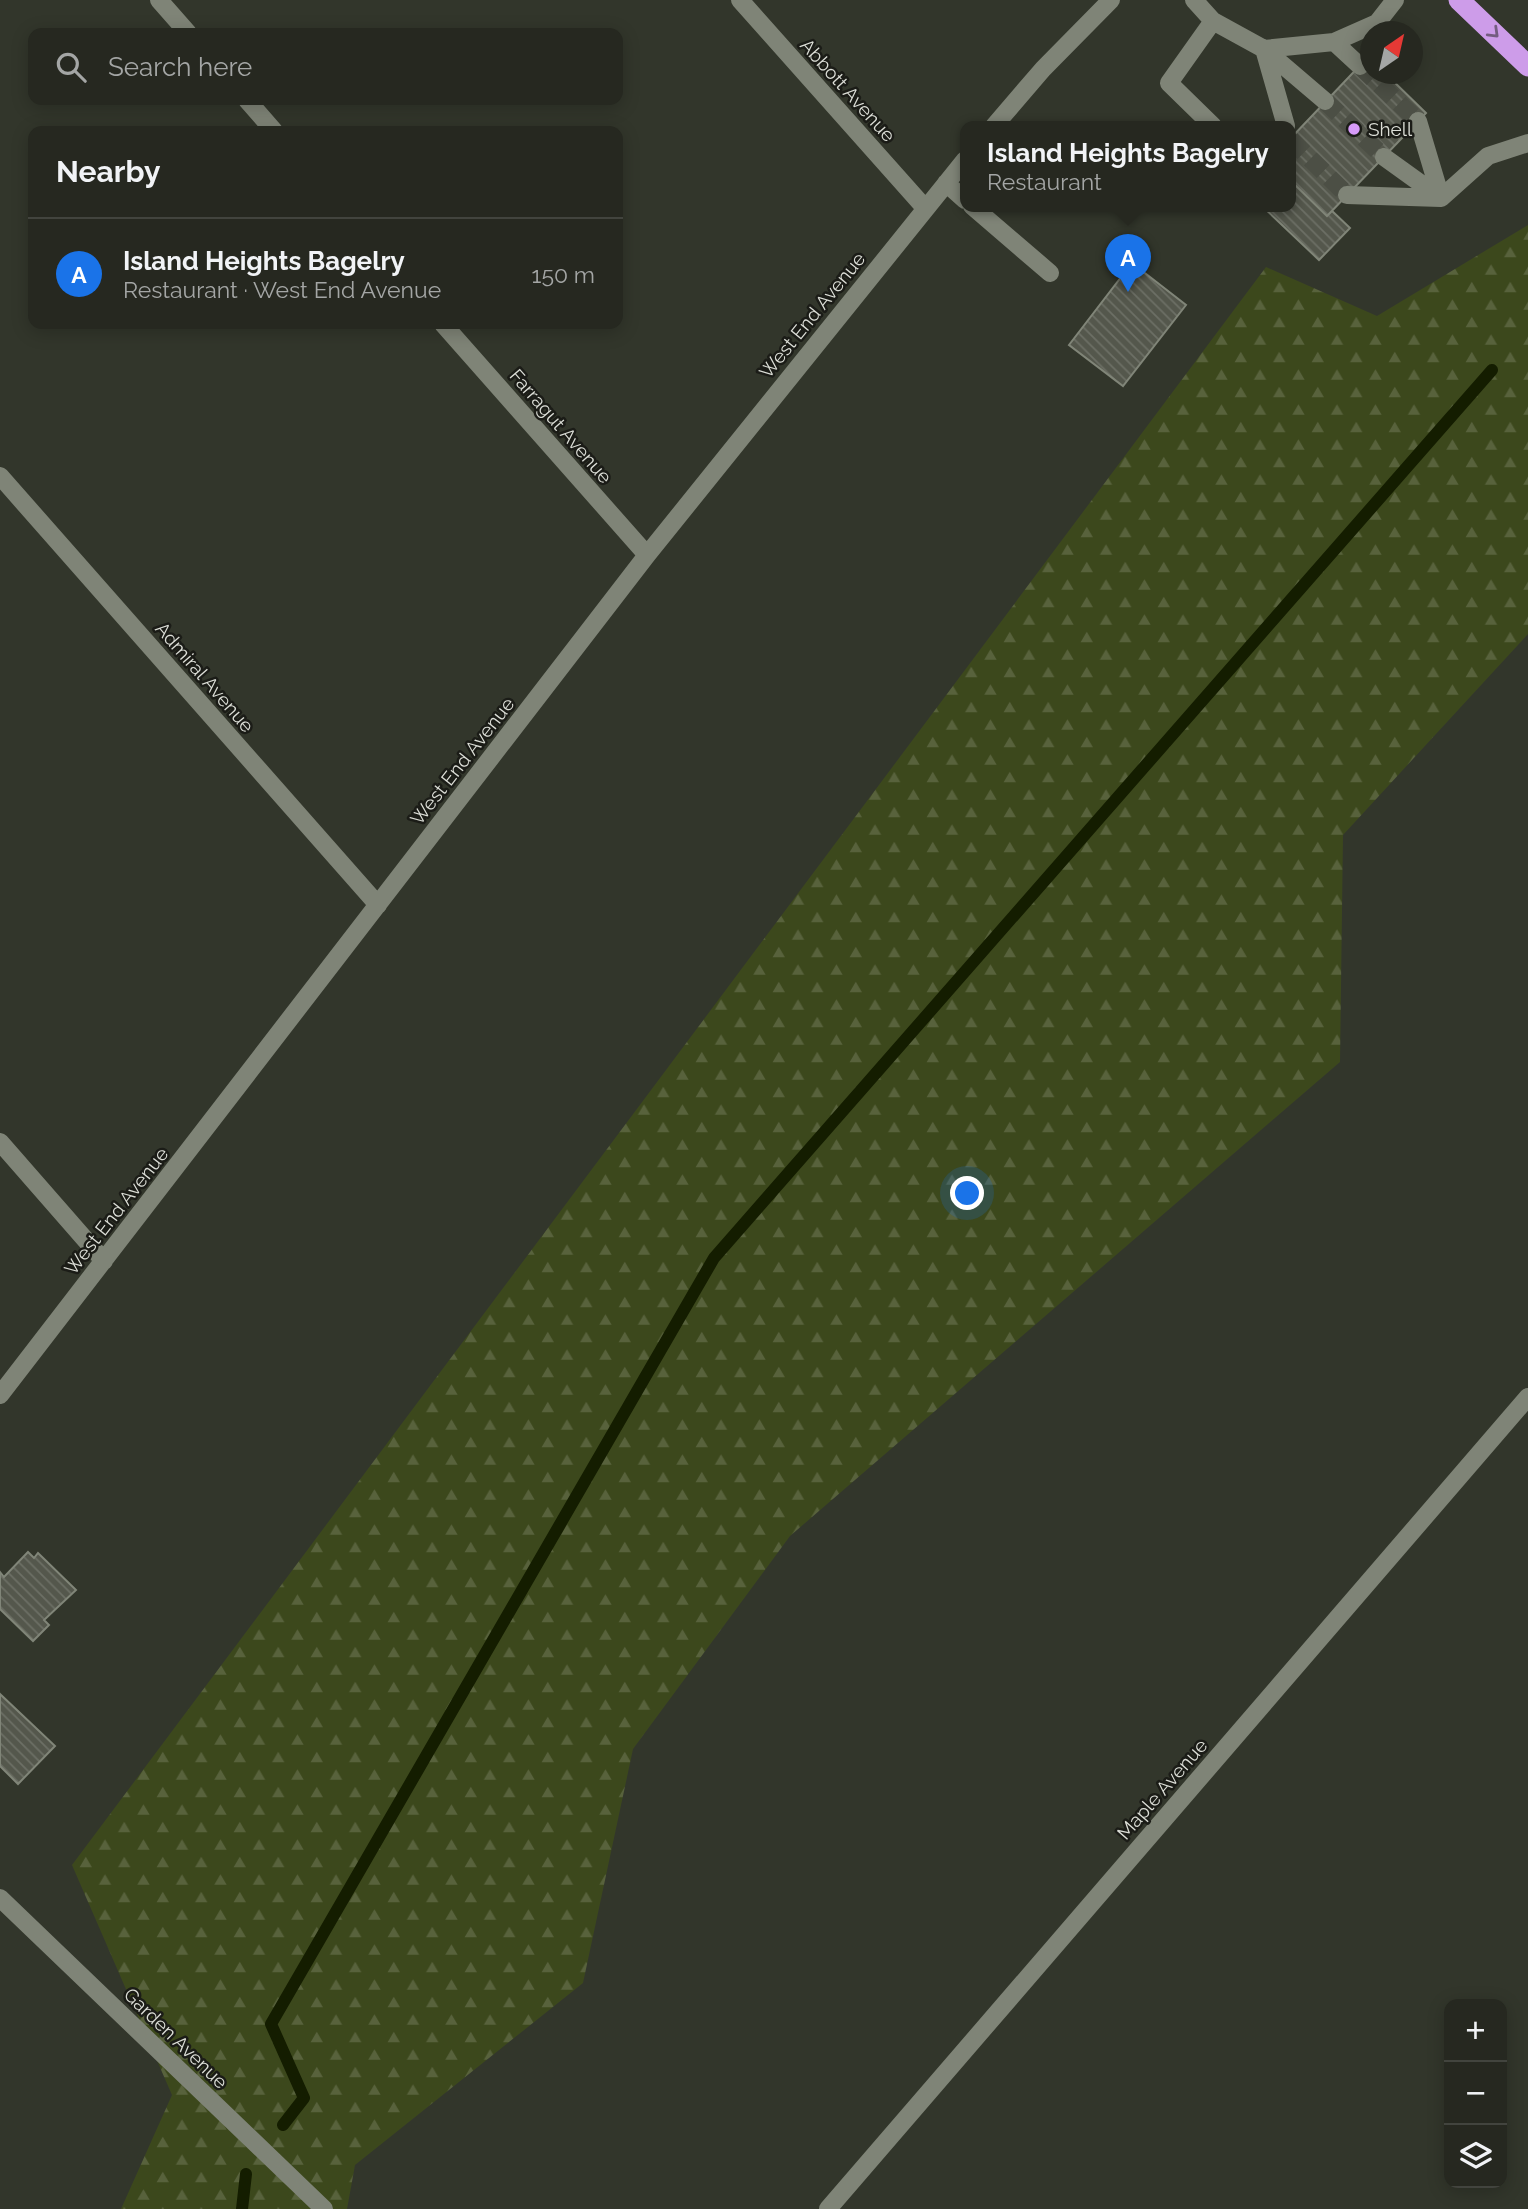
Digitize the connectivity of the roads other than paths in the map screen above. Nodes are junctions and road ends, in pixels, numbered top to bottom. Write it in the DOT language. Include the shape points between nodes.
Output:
graph roads {
  1 [pos="159,0"];
  2 [pos="740,0"];
  3 [pos="1111,0"];
  4 [pos="1194,0"];
  5 [pos="1395,0"];
  6 [pos="1459,0"];
  7 [pos="1213,21"];
  8 [pos="184,28"];
  9 [pos="1334,42"];
  10 [pos="1264,49"];
  11 [pos="1360,66"];
  12 [pos="1528,66"];
  13 [pos="1325,101"];
  14 [pos="251,105"];
  15 [pos="998,121"];
  16 [pos="1208,121"];
  17 [pos="1285,121"];
  18 [pos="1418,121"];
  19 [pos="270,126"];
  20 [pos="1528,143"];
  21 [pos="1384,157"];
  22 [pos="960,166"];
  23 [pos="946,183"];
  24 [pos="1347,195"];
  25 [pos="960,196"];
  26 [pos="1441,198"];
  27 [pos="925,208"];
  28 [pos="979,212"];
  29 [pos="1050,273"];
  30 [pos="447,329"];
  31 [pos="0,476"];
  32 [pos="646,555"];
  33 [pos="377,905"];
  34 [pos="0,1142"];
  35 [pos="104,1261"];
  36 [pos="0,1395"];
  37 [pos="1528,1397"];
  38 [pos="0,1898"];
  39 [pos="324,2209"];
  40 [pos="828,2209"];
  1 -- 8 [label="street"];
  2 -- 27 [label="street, Abbott Avenue"];
  3 -- 15 [label="street"];
  4 -- 7 [label="street"];
  5 -- 9 [label="street" via="1377,23"];
  6 -- 12 [label="highway, one-way"];
  7 -- 10 [label="street"];
  7 -- 16 [label="street" via="1169,83"];
  9 -- 10 [label="street"];
  9 -- 11 [label="street"];
  10 -- 13 [label="street"];
  10 -- 17 [label="street"];
  14 -- 19 [label="street"];
  18 -- 26 [label="street"];
  20 -- 26 [label="street" via="1488,156"];
  21 -- 26 [label="street"];
  22 -- 23 [label="street, West End Avenue"];
  23 -- 25 [label="street"];
  23 -- 27 [label="street, West End Avenue"];
  24 -- 26 [label="street"];
  27 -- 32 [label="street, West End Avenue"];
  28 -- 29 [label="street"];
  30 -- 32 [label="street, Farragut Avenue"];
  31 -- 33 [label="street, Admiral Avenue"];
  32 -- 33 [label="street, West End Avenue"];
  33 -- 35 [label="street, West End Avenue"];
  34 -- 35 [label="street"];
  35 -- 36 [label="street, West End Avenue"];
  37 -- 40 [label="street, Maple Avenue"];
  38 -- 39 [label="street, Garden Avenue"];
}
